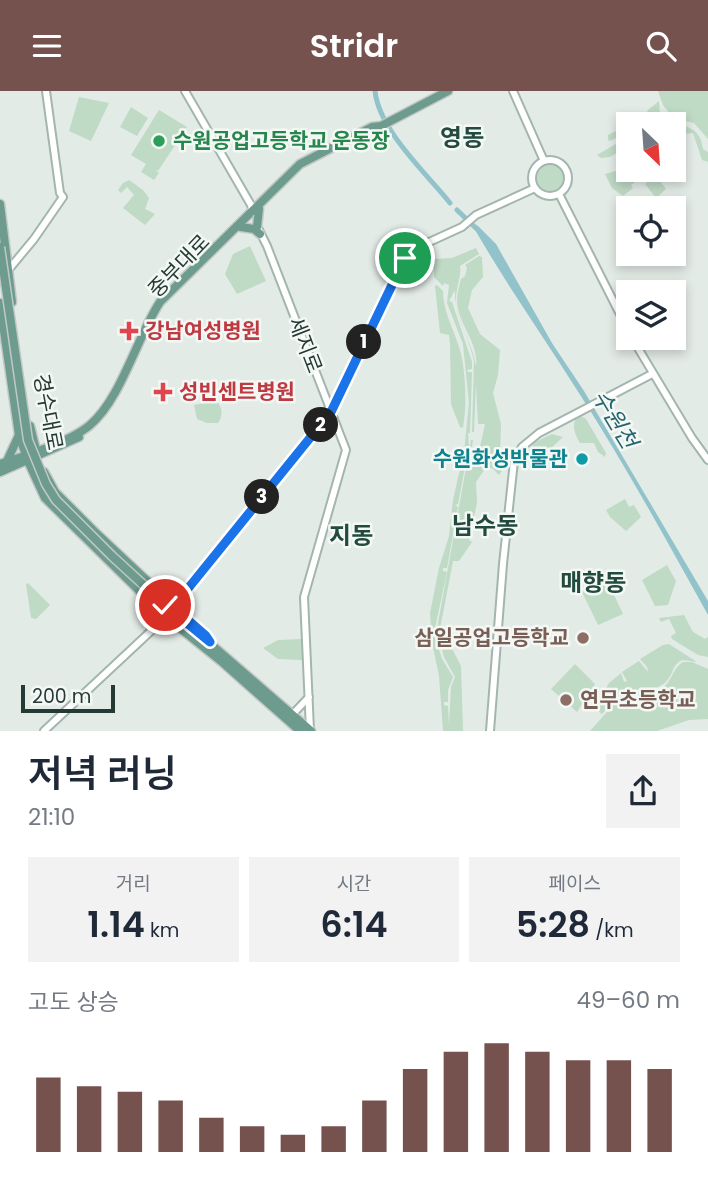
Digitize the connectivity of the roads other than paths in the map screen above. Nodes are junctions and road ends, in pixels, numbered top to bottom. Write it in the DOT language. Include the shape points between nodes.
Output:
graph roads {
  1 [pos="46,91"];
  2 [pos="185,91"];
  3 [pos="449,91"];
  4 [pos="513,91"];
  5 [pos="544,161"];
  6 [pos="535,188"];
  7 [pos="559,194"];
  8 [pos="0,204"];
  9 [pos="255,212"];
  10 [pos="241,227"];
  11 [pos="259,231"];
  12 [pos="0,247"];
  13 [pos="8,270"];
  14 [pos="0,279"];
  15 [pos="0,303"];
  16 [pos="616,306"];
  17 [pos="639,350"];
  18 [pos="652,374"];
  19 [pos="331,412"];
  20 [pos="19,435"];
  21 [pos="32,438"];
  22 [pos="48,450"];
  23 [pos="37,453"];
  24 [pos="26,458"];
  25 [pos="708,460"];
  26 [pos="6,464"];
  27 [pos="0,472"];
  28 [pos="45,474"];
  29 [pos="35,480"];
  30 [pos="173,607"];
  31 [pos="166,617"];
  32 [pos="184,624"];
  33 [pos="208,645"];
  34 [pos="309,698"];
  35 [pos="291,718"];
  36 [pos="44,731"];
  37 [pos="300,731"];
  38 [pos="311,731"];
  39 [pos="491,731"];
  1 -- 13 [label="street" via="60,196"];
  2 -- 9 [label="street"];
  3 -- 9 [label="main road, 중부대로" via="300,164"];
  4 -- 5 [label="street"];
  5 -- 6 [label="street" via="534,170"];
  5 -- 7 [label="street" via="556,160 568,172 568,184"];
  6 -- 7 [label="street" via="549,196"];
  6 -- 19 [label="street" via="474,216 405,258"];
  7 -- 16 [label="street"];
  8 -- 13 [label="main road, 경수대로"];
  9 -- 10 [label="main road, 중부대로"];
  9 -- 11 [label="main road"];
  9 -- 22 [label="main road, 중부대로" via="160,302 97,418"];
  10 -- 11 [label="main road"];
  10 -- 22 [label="main road, 중부대로" via="171,295 151,322 114,400 93,428"];
  11 -- 19 [label="street, 세지로"];
  12 -- 32 [label="main road, bridge" via="28,440 46,484 56,500"];
  13 -- 14 [label="street"];
  13 -- 21 [label="main road, 경수대로"];
  14 -- 32 [label="main road, bridge" via="23,434 41,482 52,500 136,585"];
  15 -- 20 [label="main road, 경수대로"];
  17 -- 18 [label="street"];
  18 -- 25 [label="street"];
  18 -- 39 [label="street" via="528,441 514,461"];
  19 -- 30 [label="street"];
  19 -- 34 [label="street, 세지로" via="346,450 304,597"];
  20 -- 24 [label="main road, 경수대로"];
  20 -- 26 [label="main road"];
  21 -- 22 [label="main road"];
  21 -- 23 [label="main road, 경수대로"];
  22 -- 23 [label="main road, 중부대로"];
  22 -- 28 [label="main road"];
  23 -- 24 [label="main road, 중부대로"];
  23 -- 28 [label="main road, 경수대로"];
  24 -- 26 [label="main road, 중부대로"];
  24 -- 29 [label="main road, 경수대로"];
  26 -- 27 [label="main road, 중부대로"];
  26 -- 29 [label="main road"];
  28 -- 30 [label="main road, 경수대로" via="55,492"];
  29 -- 31 [label="main road, 경수대로" via="45,498"];
  30 -- 33 [label="main road, 경수대로" via="206,636"];
  31 -- 33 [label="main road, 경수대로"];
  31 -- 36 [label="street"];
  32 -- 33 [label="main road, 경수대로"];
  33 -- 35 [label="main road, 경수대로"];
  34 -- 35 [label="street"];
  34 -- 38 [label="street, 세지로"];
  35 -- 37 [label="main road, 경수대로"];
  35 -- 38 [label="main road, 경수대로"];
}
